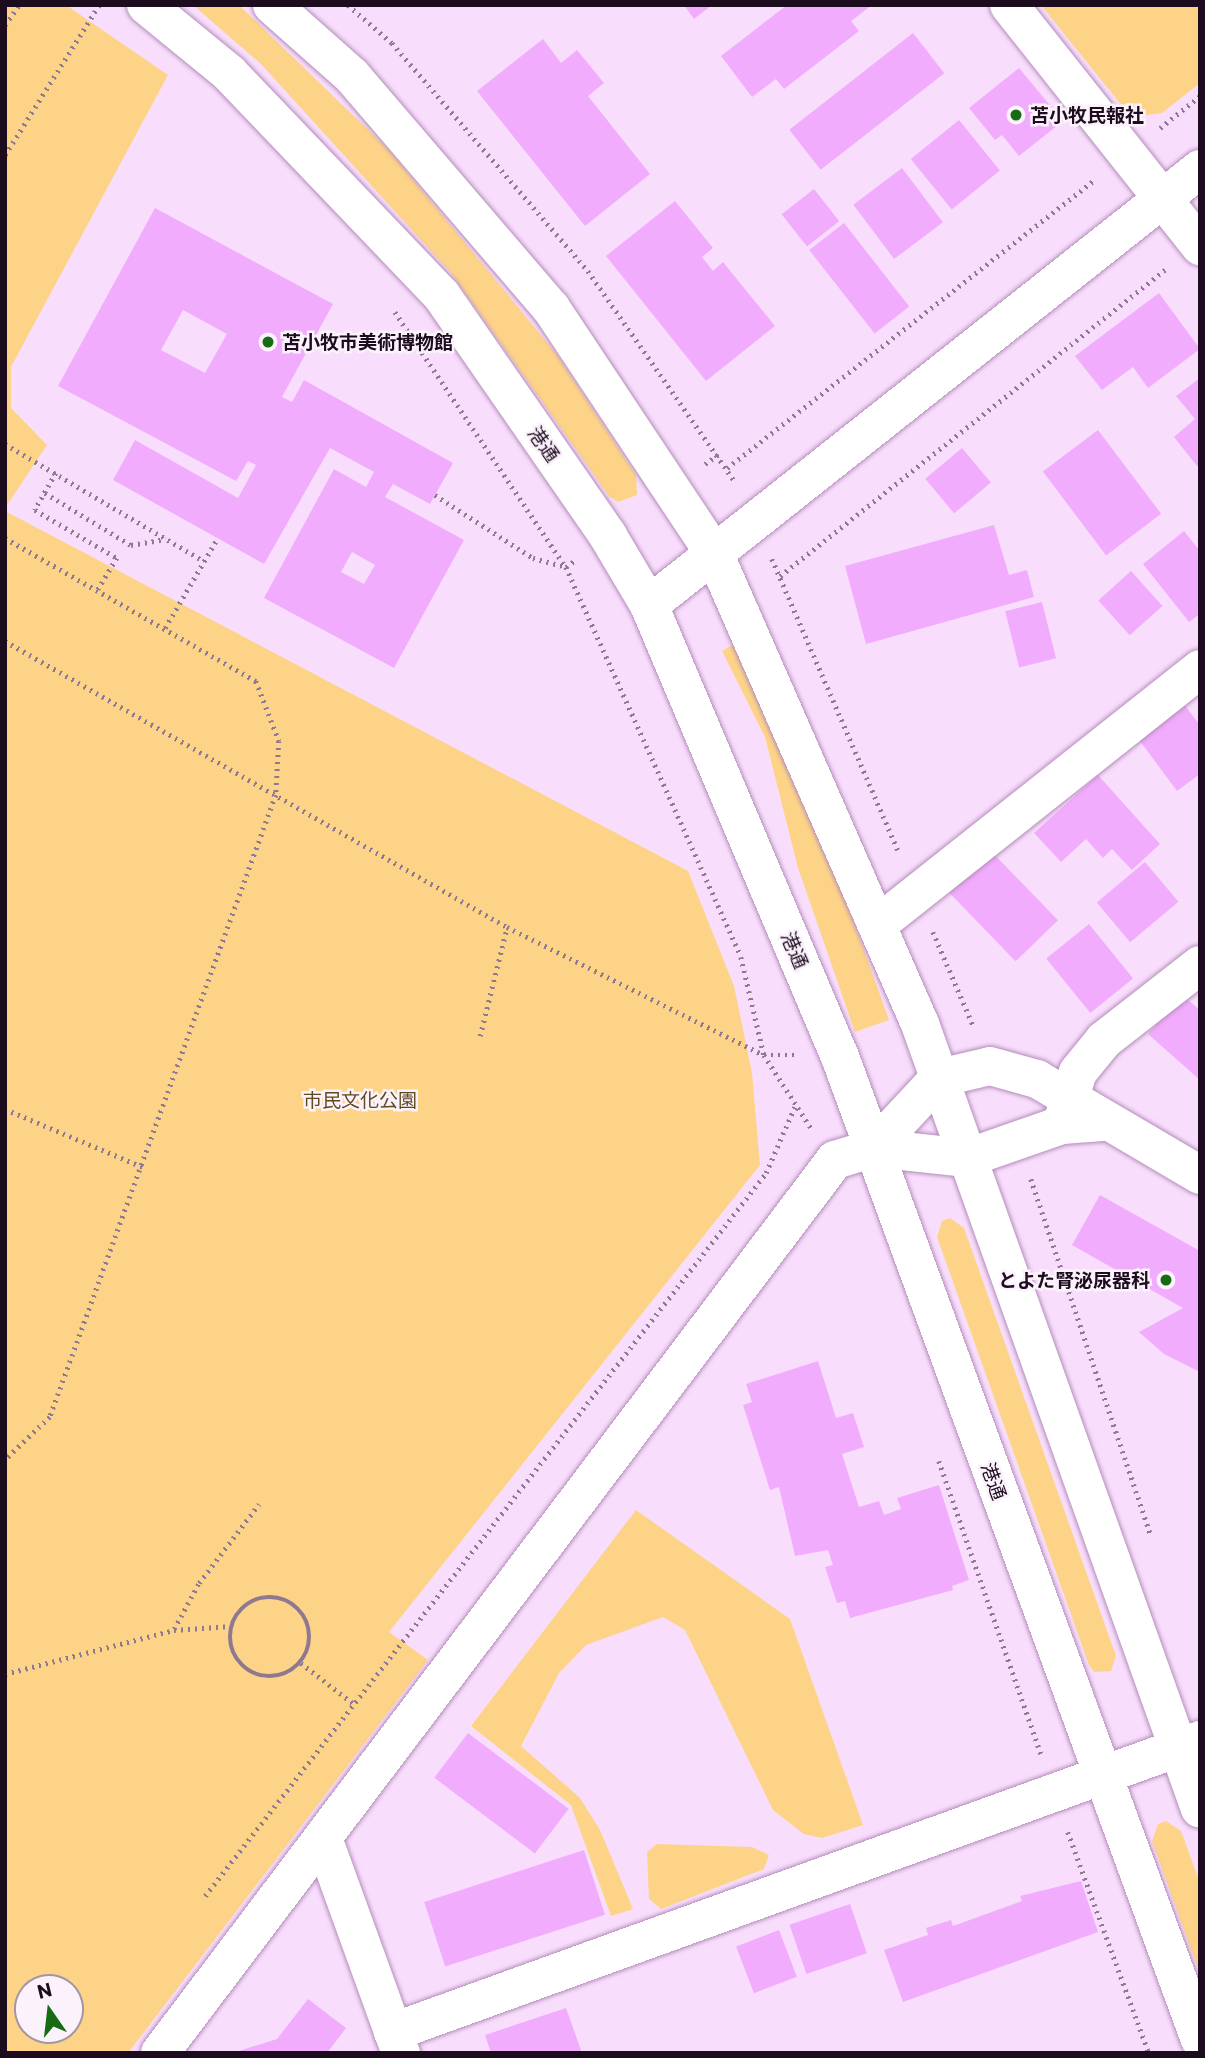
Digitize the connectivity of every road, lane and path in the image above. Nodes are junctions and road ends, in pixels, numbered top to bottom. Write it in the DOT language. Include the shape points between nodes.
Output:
graph roads {
  1 [pos="19,5"];
  2 [pos="99,5"];
  3 [pos="146,5"];
  4 [pos="272,5"];
  5 [pos="1009,5"];
  6 [pos="5,25"];
  7 [pos="1200,96"];
  8 [pos="1127,154"];
  9 [pos="5,155"];
  10 [pos="1200,169"];
  11 [pos="1162,198"];
  12 [pos="1199,245"];
  13 [pos="393,309"];
  14 [pos="5,444"];
  15 [pos="727,468"];
  16 [pos="56,473"];
  17 [pos="45,493"];
  18 [pos="5,538"];
  19 [pos="167,538"];
  20 [pos="217,539"];
  21 [pos="715,553"];
  22 [pos="204,561"];
  23 [pos="780,576"];
  24 [pos="98,590"];
  25 [pos="649,605"];
  26 [pos="165,628"];
  27 [pos="5,641"];
  28 [pos="1200,669"];
  29 [pos="276,795"];
  30 [pos="877,925"];
  31 [pos="508,927"];
  32 [pos="1200,965"];
  33 [pos="965,1007"];
  34 [pos="919,1024"];
  35 [pos="480,1036"];
  36 [pos="839,1054"];
  37 [pos="764,1055"];
  38 [pos="939,1079"];
  39 [pos="796,1105"];
  40 [pos="5,1109"];
  41 [pos="1064,1112"];
  42 [pos="1018,1141"];
  43 [pos="874,1148"];
  44 [pos="967,1158"];
  45 [pos="835,1160"];
  46 [pos="143,1167"];
  47 [pos="1200,1175"];
  48 [pos="935,1450"];
  49 [pos="5,1460"];
  50 [pos="259,1504"];
  51 [pos="1155,1548"];
  52 [pos="231,1626"];
  53 [pos="174,1630"];
  54 [pos="301,1663"];
  55 [pos="5,1674"];
  56 [pos="354,1704"];
  57 [pos="1188,1744"];
  58 [pos="1101,1776"];
  59 [pos="1054,1793"];
  60 [pos="1200,1809"];
  61 [pos="323,1838"];
  62 [pos="205,1896"];
  63 [pos="1200,2040"];
  64 [pos="397,2042"];
  65 [pos="160,2053"];
  66 [pos="1149,2053"];
  1 -- 6 [label="path"];
  2 -- 9 [label="path"];
  3 -- 25 [label="street, 港通" via="229,73 442,296 608,536"];
  4 -- 21 [label="street" via="352,76 551,308"];
  5 -- 8 [label="street"];
  7 -- 8 [label="path"];
  8 -- 11 [label="street"];
  8 -- 15 [label="path"];
  10 -- 11 [label="street"];
  11 -- 12 [label="street"];
  11 -- 21 [label="street"];
  12 -- 23 [label="path"];
  13 -- 37 [label="path" via="566,567 741,957"];
  14 -- 16 [label="path"];
  16 -- 17 [label="path"];
  16 -- 19 [label="path"];
  17 -- 19 [label="path" via="131,545"];
  17 -- 24 [label="path" via="35,510 117,558"];
  18 -- 24 [label="path"];
  19 -- 22 [label="path"];
  20 -- 22 [label="path"];
  21 -- 25 [label="street"];
  21 -- 30 [label="street"];
  22 -- 26 [label="path"];
  24 -- 26 [label="path"];
  25 -- 36 [label="street, 港通"];
  26 -- 29 [label="path" via="256,681 279,741"];
  27 -- 29 [label="path"];
  28 -- 30 [label="street"];
  29 -- 31 [label="path"];
  29 -- 46 [label="path"];
  30 -- 34 [label="street"];
  31 -- 35 [label="path"];
  31 -- 37 [label="path"];
  32 -- 41 [label="street" via="1104,1040"];
  33 -- 34 [label="path"];
  34 -- 38 [label="street"];
  36 -- 37 [label="path"];
  36 -- 43 [label="street, 港通"];
  37 -- 39 [label="path"];
  38 -- 41 [label="street" via="990,1066 1037,1079"];
  38 -- 43 [label="street"];
  38 -- 44 [label="street"];
  39 -- 45 [label="path"];
  39 -- 56 [label="path" via="766,1173"];
  40 -- 46 [label="path"];
  41 -- 42 [label="street"];
  41 -- 47 [label="street" via="1102,1122"];
  42 -- 44 [label="street"];
  42 -- 51 [label="path"];
  43 -- 44 [label="street"];
  43 -- 45 [label="street"];
  43 -- 58 [label="street, 港通"];
  44 -- 57 [label="street"];
  45 -- 61 [label="street"];
  46 -- 49 [label="path" via="50,1417"];
  48 -- 59 [label="path"];
  50 -- 53 [label="path" via="199,1583"];
  52 -- 53 [label="path"];
  52 -- 54 [label="path" via="230,1642 244,1668 274,1678"];
  52 -- 54 [label="path" via="239,1611 267,1597 296,1606 310,1634"];
  53 -- 55 [label="path"];
  54 -- 56 [label="path"];
  56 -- 62 [label="path"];
  57 -- 58 [label="street"];
  57 -- 60 [label="street"];
  58 -- 59 [label="street"];
  58 -- 63 [label="street, 港通"];
  59 -- 64 [label="street"];
  59 -- 66 [label="path"];
  61 -- 64 [label="street"];
  61 -- 65 [label="street"];
}
